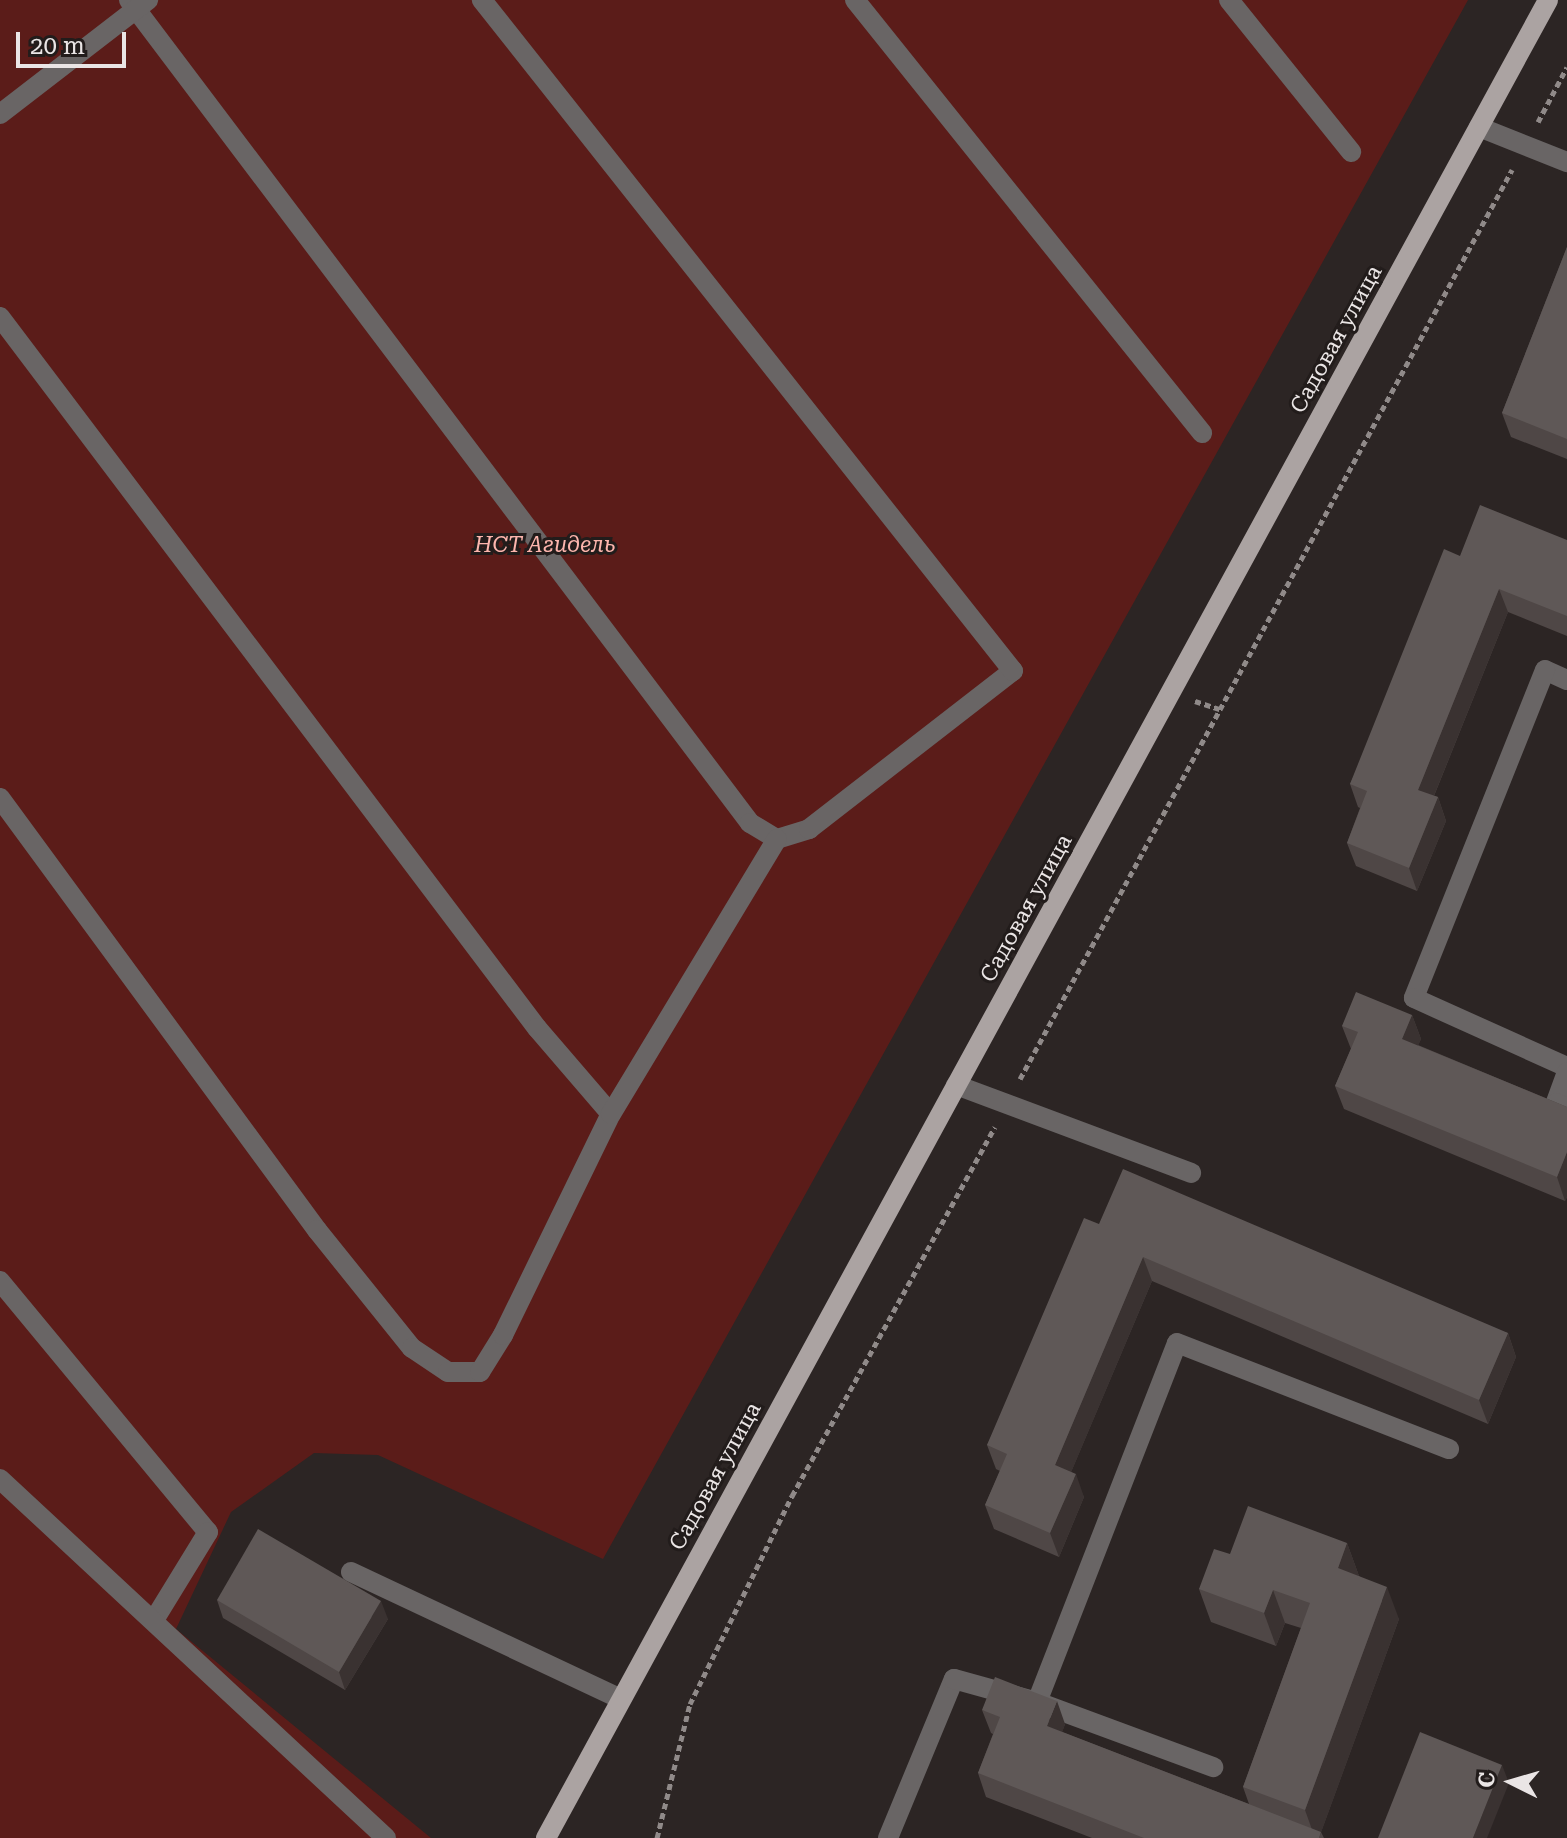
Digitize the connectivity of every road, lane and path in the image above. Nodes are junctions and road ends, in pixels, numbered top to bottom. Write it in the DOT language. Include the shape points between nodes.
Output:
graph roads {
  1 [pos="482,0"];
  2 [pos="855,0"];
  3 [pos="1229,0"];
  4 [pos="1548,0"];
  5 [pos="138,3"];
  6 [pos="1567,67"];
  7 [pos="0,114"];
  8 [pos="1479,127"];
  9 [pos="1525,146"];
  10 [pos="1351,152"];
  11 [pos="1567,162"];
  12 [pos="0,317"];
  13 [pos="1202,433"];
  14 [pos="1567,680"];
  15 [pos="0,798"];
  16 [pos="777,839"];
  17 [pos="1567,1069"];
  18 [pos="956,1085"];
  19 [pos="1007,1104"];
  20 [pos="1567,1108"];
  21 [pos="611,1114"];
  22 [pos="1191,1173"];
  23 [pos="0,1281"];
  24 [pos="1449,1449"];
  25 [pos="0,1479"];
  26 [pos="351,1572"];
  27 [pos="154,1620"];
  28 [pos="621,1699"];
  29 [pos="1037,1702"];
  30 [pos="1213,1767"];
  31 [pos="552,1836"];
  32 [pos="386,1838"];
  33 [pos="657,1838"];
  34 [pos="888,1838"];
  1 -- 16 [label="street" via="1013,671 809,829"];
  2 -- 13 [label="street"];
  3 -- 10 [label="street"];
  4 -- 8 [label="main road, Садовая улица"];
  5 -- 7 [label="street"];
  5 -- 16 [label="street" via="750,823"];
  6 -- 9 [label="path"];
  8 -- 9 [label="street"];
  8 -- 18 [label="main road, Садовая улица"];
  9 -- 11 [label="street"];
  9 -- 19 [label="path"];
  12 -- 21 [label="street" via="537,1028"];
  14 -- 17 [label="street" via="1545,670 1414,998"];
  15 -- 21 [label="street" via="317,1230 412,1348 448,1372 480,1372"];
  16 -- 21 [label="street"];
  17 -- 20 [label="street" via="1556,1103"];
  18 -- 19 [label="street"];
  18 -- 28 [label="main road, Садовая улица"];
  19 -- 22 [label="street"];
  19 -- 33 [label="path" via="792,1496 690,1704"];
  23 -- 27 [label="street" via="208,1532"];
  24 -- 29 [label="street" via="1177,1343"];
  25 -- 27 [label="street"];
  26 -- 28 [label="street"];
  27 -- 32 [label="street"];
  28 -- 31 [label="main road, Садовая улица"];
  29 -- 30 [label="street"];
  29 -- 34 [label="street" via="954,1679"];
}
